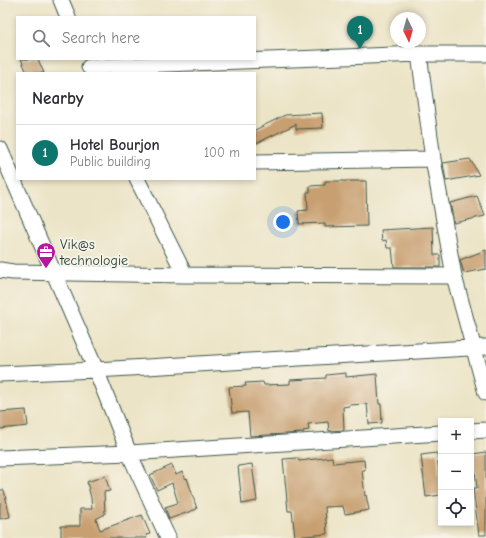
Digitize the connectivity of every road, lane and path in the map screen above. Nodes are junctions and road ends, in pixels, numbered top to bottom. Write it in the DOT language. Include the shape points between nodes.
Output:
graph roads {
  1 [pos="61,0"];
  2 [pos="68,16"];
  3 [pos="419,54"];
  4 [pos="486,54"];
  5 [pos="254,60"];
  6 [pos="256,60"];
  7 [pos="89,66"];
  8 [pos="2,158"];
  9 [pos="433,159"];
  10 [pos="256,162"];
  11 [pos="138,180"];
  12 [pos="0,270"];
  13 [pos="54,272"];
  14 [pos="185,275"];
  15 [pos="454,276"];
  16 [pos="480,347"];
  17 [pos="96,370"];
  18 [pos="0,374"];
  19 [pos="486,393"];
  20 [pos="486,430"];
  21 [pos="474,431"];
  22 [pos="438,433"];
  23 [pos="129,453"];
  24 [pos="0,458"];
  25 [pos="168,538"];
  1 -- 2 [label="street"];
  3 -- 4 [label="street"];
  3 -- 6 [label="street"];
  3 -- 9 [label="street"];
  5 -- 7 [label="street"];
  8 -- 13 [label="street"];
  9 -- 10 [label="street"];
  9 -- 15 [label="street"];
  11 -- 14 [label="street"];
  12 -- 13 [label="street"];
  13 -- 14 [label="street"];
  13 -- 17 [label="street"];
  14 -- 15 [label="street"];
  15 -- 16 [label="street"];
  16 -- 17 [label="street"];
  16 -- 19 [label="street"];
  17 -- 18 [label="street"];
  17 -- 23 [label="street"];
  20 -- 21 [label="street"];
  22 -- 23 [label="street"];
  23 -- 24 [label="street"];
  23 -- 25 [label="street"];
}
